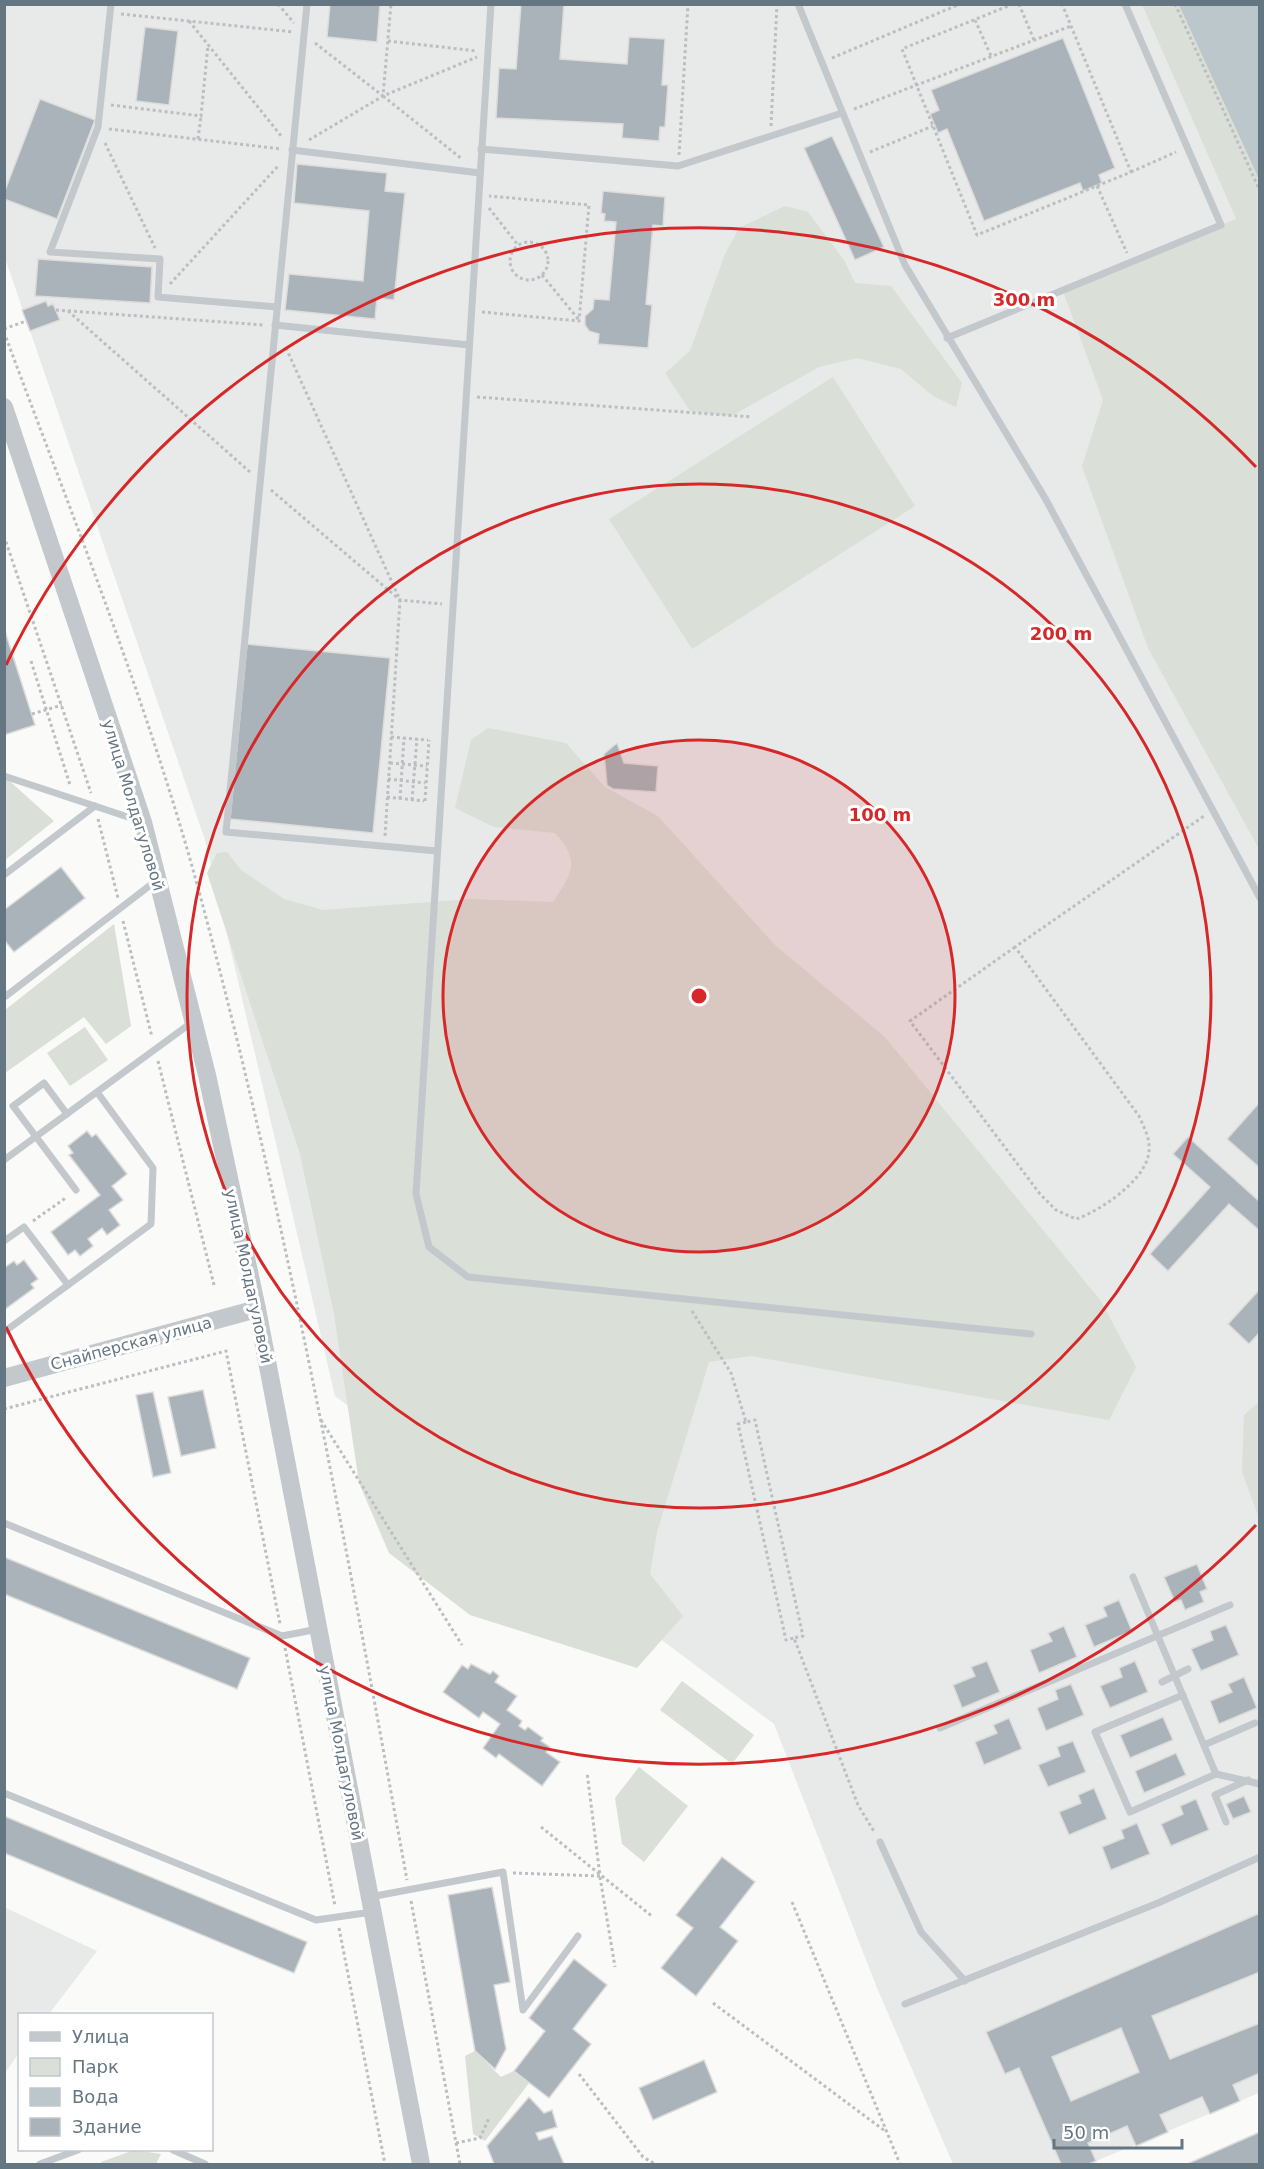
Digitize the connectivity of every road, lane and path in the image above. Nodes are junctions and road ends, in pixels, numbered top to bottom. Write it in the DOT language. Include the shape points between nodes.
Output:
graph roads {
  1 [pos="111,4"];
  2 [pos="278,4"];
  3 [pos="307,4"];
  4 [pos="490,4"];
  5 [pos="688,4"];
  6 [pos="777,4"];
  7 [pos="798,4"];
  8 [pos="960,4"];
  9 [pos="1013,4"];
  10 [pos="1019,4"];
  11 [pos="1062,4"];
  12 [pos="1125,4"];
  13 [pos="1175,4"];
  14 [pos="975,20"];
  15 [pos="189,21"];
  16 [pos="1071,26"];
  17 [pos="304,34"];
  18 [pos="1034,40"];
  19 [pos="388,41"];
  20 [pos="208,45"];
  21 [pos="488,52"];
  22 [pos="991,56"];
  23 [pos="822,62"];
  24 [pos="916,85"];
  25 [pos="383,96"];
  26 [pos="100,104"];
  27 [pos="842,113"];
  28 [pos="201,116"];
  29 [pos="933,126"];
  30 [pos="98,128"];
  31 [pos="771,136"];
  32 [pos="198,139"];
  33 [pos="1187,148"];
  34 [pos="482,149"];
  35 [pos="292,150"];
  36 [pos="860,156"];
  37 [pos="678,166"];
  38 [pos="1131,172"];
  39 [pos="480,173"];
  40 [pos="1097,186"];
  41 [pos="1260,191"];
  42 [pos="479,195"];
  43 [pos="518,245"];
  44 [pos="160,259"];
  45 [pos="1131,262"];
  46 [pos="542,274"];
  47 [pos="277,307"];
  48 [pos="56,310"];
  49 [pos="471,310"];
  50 [pos="26,321"];
  51 [pos="579,321"];
  52 [pos="275,325"];
  53 [pos="4,330"];
  54 [pos="947,338"];
  55 [pos="469,345"];
  56 [pos="466,396"];
  57 [pos="4,407"];
  58 [pos="752,417"];
  59 [pos="31,661"];
  60 [pos="62,705"];
  61 [pos="46,710"];
  62 [pos="32,714"];
  63 [pos="391,737"];
  64 [pos="404,738"];
  65 [pos="417,739"];
  66 [pos="429,740"];
  67 [pos="444,741"];
  68 [pos="390,763"];
  69 [pos="402,764"];
  70 [pos="415,765"];
  71 [pos="427,766"];
  72 [pos="443,768"];
  73 [pos="4,776"];
  74 [pos="388,779"];
  75 [pos="401,781"];
  76 [pos="414,782"];
  77 [pos="426,783"];
  78 [pos="442,784"];
  79 [pos="387,797"];
  80 [pos="399,798"];
  81 [pos="75,799"];
  82 [pos="412,800"];
  83 [pos="425,801"];
  84 [pos="441,802"];
  85 [pos="95,806"];
  86 [pos="1212,810"];
  87 [pos="143,822"];
  88 [pos="384,847"];
  89 [pos="437,851"];
  90 [pos="4,875"];
  91 [pos="158,880"];
  92 [pos="1260,898"];
  93 [pos="1015,947"];
  94 [pos="4,993"];
  95 [pos="194,1021"];
  96 [pos="97,1092"];
  97 [pos="67,1114"];
  98 [pos="37,1137"];
  99 [pos="4,1160"];
  100 [pos="76,1190"];
  101 [pos="24,1227"];
  102 [pos="4,1241"];
  103 [pos="68,1285"];
  104 [pos="684,1299"];
  105 [pos="257,1309"];
  106 [pos="4,1332"];
  107 [pos="1031,1334"];
  108 [pos="4,1378"];
  109 [pos="4,1409"];
  110 [pos="318,1416"];
  111 [pos="746,1422"];
  112 [pos="4,1523"];
  113 [pos="1133,1578"];
  114 [pos="1230,1605"];
  115 [pos="318,1629"];
  116 [pos="1157,1635"];
  117 [pos="282,1636"];
  118 [pos="794,1638"];
  119 [pos="462,1645"];
  120 [pos="1188,1669"];
  121 [pos="1174,1676"];
  122 [pos="1162,1682"];
  123 [pos="1183,1695"];
  124 [pos="1255,1723"];
  125 [pos="940,1728"];
  126 [pos="1204,1745"];
  127 [pos="587,1772"];
  128 [pos="1216,1774"];
  129 [pos="1248,1780"];
  130 [pos="1260,1784"];
  131 [pos="4,1793"];
  132 [pos="1226,1822"];
  133 [pos="541,1827"];
  134 [pos="880,1842"];
  135 [pos="1260,1857"];
  136 [pos="503,1872"];
  137 [pos="600,1876"];
  138 [pos="409,1890"];
  139 [pos="792,1902"];
  140 [pos="371,1904"];
  141 [pos="337,1917"];
  142 [pos="653,1917"];
  143 [pos="578,1936"];
  144 [pos="615,1967"];
  145 [pos="965,1981"];
  146 [pos="713,2003"];
  147 [pos="905,2004"];
  148 [pos="579,2074"];
  149 [pos="489,2118"];
  150 [pos="887,2132"];
  151 [pos="456,2143"];
  152 [pos="75,2151"];
  153 [pos="175,2151"];
  154 [pos="40,2164"];
  155 [pos="205,2164"];
  156 [pos="385,2164"];
  157 [pos="421,2164"];
  158 [pos="460,2164"];
  159 [pos="655,2164"];
  160 [pos="900,2164"];
  1 -- 26 [label="lane"];
  2 -- 17 [label="path"];
  3 -- 17 [label="lane"];
  4 -- 21 [label="lane"];
  5 -- 37 [label="path"];
  6 -- 31 [label="path"];
  7 -- 23 [label="lane"];
  8 -- 23 [label="path"];
  9 -- 14 [label="path"];
  10 -- 18 [label="path"];
  11 -- 16 [label="path"];
  12 -- 33 [label="lane"];
  13 -- 41 [label="path"];
  14 -- 22 [label="path"];
  14 -- 24 [label="path" via="902,50"];
  15 -- 20 [label="path"];
  16 -- 18 [label="path"];
  16 -- 38 [label="path"];
  17 -- 35 [label="lane"];
  18 -- 22 [label="path"];
  19 -- 21 [label="path"];
  20 -- 28 [label="path"];
  20 -- 35 [label="path"];
  21 -- 34 [label="lane"];
  22 -- 24 [label="path"];
  23 -- 27 [label="lane"];
  24 -- 27 [label="path"];
  24 -- 29 [label="path"];
  25 -- 39 [label="path"];
  26 -- 28 [label="path"];
  26 -- 30 [label="lane"];
  27 -- 31 [label="lane"];
  27 -- 36 [label="lane"];
  28 -- 32 [label="path"];
  29 -- 36 [label="path"];
  29 -- 40 [label="path" via="977,235"];
  30 -- 32 [label="path"];
  30 -- 44 [label="path"];
  30 -- 44 [label="lane" via="50,252"];
  31 -- 37 [label="lane"];
  32 -- 35 [label="path"];
  33 -- 38 [label="path"];
  33 -- 45 [label="lane" via="1221,225"];
  34 -- 37 [label="lane"];
  34 -- 39 [label="lane"];
  35 -- 39 [label="lane"];
  35 -- 47 [label="lane"];
  36 -- 54 [label="lane" via="905,265"];
  38 -- 40 [label="path"];
  39 -- 42 [label="lane"];
  40 -- 45 [label="path"];
  42 -- 43 [label="path"];
  42 -- 49 [label="lane"];
  42 -- 51 [label="path" via="589,205"];
  43 -- 46 [label="path" via="531,242 542,247 548,259"];
  43 -- 46 [label="path" via="510,256 515,274 529,280"];
  44 -- 47 [label="lane" via="158,297"];
  45 -- 54 [label="lane"];
  46 -- 51 [label="path"];
  47 -- 52 [label="lane"];
  48 -- 52 [label="path"];
  49 -- 51 [label="path"];
  49 -- 55 [label="lane"];
  50 -- 53 [label="path"];
  52 -- 55 [label="lane"];
  52 -- 63 [label="path" via="400,600"];
  52 -- 88 [label="lane" via="226,832"];
  53 -- 110 [label="path" via="148,722 200,894 292,1272"];
  54 -- 86 [label="lane" via="1045,498"];
  55 -- 56 [label="lane"];
  56 -- 58 [label="path"];
  56 -- 67 [label="lane"];
  57 -- 87 [label="street, улица Молдагуловой"];
  59 -- 61 [label="path"];
  60 -- 61 [label="path"];
  61 -- 62 [label="path"];
  61 -- 81 [label="path"];
  63 -- 64 [label="path"];
  63 -- 68 [label="path"];
  64 -- 65 [label="path"];
  64 -- 69 [label="path"];
  65 -- 66 [label="path"];
  65 -- 70 [label="path"];
  66 -- 67 [label="path"];
  66 -- 71 [label="path"];
  67 -- 72 [label="lane"];
  68 -- 69 [label="path"];
  68 -- 74 [label="path"];
  69 -- 70 [label="path"];
  69 -- 75 [label="path"];
  70 -- 71 [label="path"];
  70 -- 76 [label="path"];
  71 -- 72 [label="path"];
  71 -- 77 [label="path"];
  72 -- 78 [label="lane"];
  73 -- 81 [label="lane"];
  74 -- 75 [label="path"];
  74 -- 79 [label="path"];
  75 -- 76 [label="path"];
  75 -- 80 [label="path"];
  76 -- 77 [label="path"];
  76 -- 82 [label="path"];
  77 -- 78 [label="path"];
  77 -- 83 [label="path"];
  78 -- 84 [label="lane"];
  79 -- 80 [label="path"];
  79 -- 88 [label="path"];
  80 -- 82 [label="path"];
  81 -- 85 [label="lane"];
  82 -- 83 [label="path"];
  83 -- 84 [label="path"];
  84 -- 89 [label="lane"];
  85 -- 87 [label="lane"];
  85 -- 90 [label="lane"];
  86 -- 92 [label="lane"];
  86 -- 93 [label="path"];
  87 -- 91 [label="street, улица Молдагуловой"];
  88 -- 89 [label="lane"];
  89 -- 104 [label="lane" via="416,1194 429,1248 468,1277"];
  91 -- 94 [label="lane" via="6,996"];
  91 -- 95 [label="street, улица Молдагуловой"];
  93 -- 93 [label="path" via="1139,1116 1148,1136 1149,1155 1140,1174 1096,1212 1076,1219 1056,1210 1040,1194 910,1021"];
  95 -- 96 [label="lane"];
  95 -- 105 [label="street, улица Молдагуловой"];
  96 -- 97 [label="lane"];
  96 -- 103 [label="lane" via="153,1168 151,1224"];
  97 -- 98 [label="lane"];
  97 -- 98 [label="lane" via="44,1083 13,1106"];
  98 -- 99 [label="lane"];
  98 -- 100 [label="lane"];
  100 -- 101 [label="path"];
  101 -- 102 [label="lane"];
  101 -- 103 [label="lane"];
  103 -- 106 [label="lane"];
  104 -- 107 [label="lane"];
  104 -- 111 [label="path" via="731,1374"];
  105 -- 108 [label="street, Снайперская улица"];
  105 -- 115 [label="street, улица Молдагуловой"];
  109 -- 117 [label="path" via="226,1351"];
  110 -- 119 [label="path"];
  110 -- 138 [label="path"];
  111 -- 118 [label="path" via="738,1424 786,1640"];
  111 -- 118 [label="path" via="755,1420 803,1636"];
  112 -- 117 [label="lane"];
  113 -- 116 [label="lane"];
  114 -- 116 [label="lane"];
  115 -- 117 [label="lane"];
  115 -- 140 [label="street, улица Молдагуловой"];
  116 -- 121 [label="lane"];
  116 -- 125 [label="lane"];
  117 -- 141 [label="path"];
  118 -- 134 [label="path" via="858,1805"];
  120 -- 121 [label="lane"];
  121 -- 122 [label="lane"];
  121 -- 123 [label="lane"];
  123 -- 126 [label="lane"];
  123 -- 128 [label="lane" via="1095,1732 1130,1812"];
  124 -- 126 [label="lane"];
  126 -- 128 [label="lane"];
  127 -- 137 [label="path"];
  128 -- 129 [label="lane"];
  129 -- 130 [label="lane"];
  129 -- 132 [label="lane" via="1215,1795"];
  131 -- 141 [label="lane" via="316,1920"];
  133 -- 137 [label="path"];
  134 -- 145 [label="lane" via="921,1932"];
  135 -- 145 [label="lane"];
  136 -- 137 [label="path"];
  136 -- 138 [label="lane"];
  136 -- 143 [label="lane" via="523,2010"];
  137 -- 142 [label="path"];
  137 -- 144 [label="path"];
  138 -- 140 [label="lane"];
  138 -- 151 [label="path"];
  139 -- 150 [label="path"];
  140 -- 141 [label="lane"];
  140 -- 157 [label="street, улица Молдагуловой"];
  141 -- 156 [label="path"];
  145 -- 147 [label="lane"];
  146 -- 150 [label="path"];
  148 -- 159 [label="path" via="643,2157"];
  149 -- 151 [label="path" via="480,2138"];
  150 -- 160 [label="path"];
  151 -- 158 [label="path"];
  152 -- 154 [label="lane"];
  153 -- 155 [label="lane"];
}
